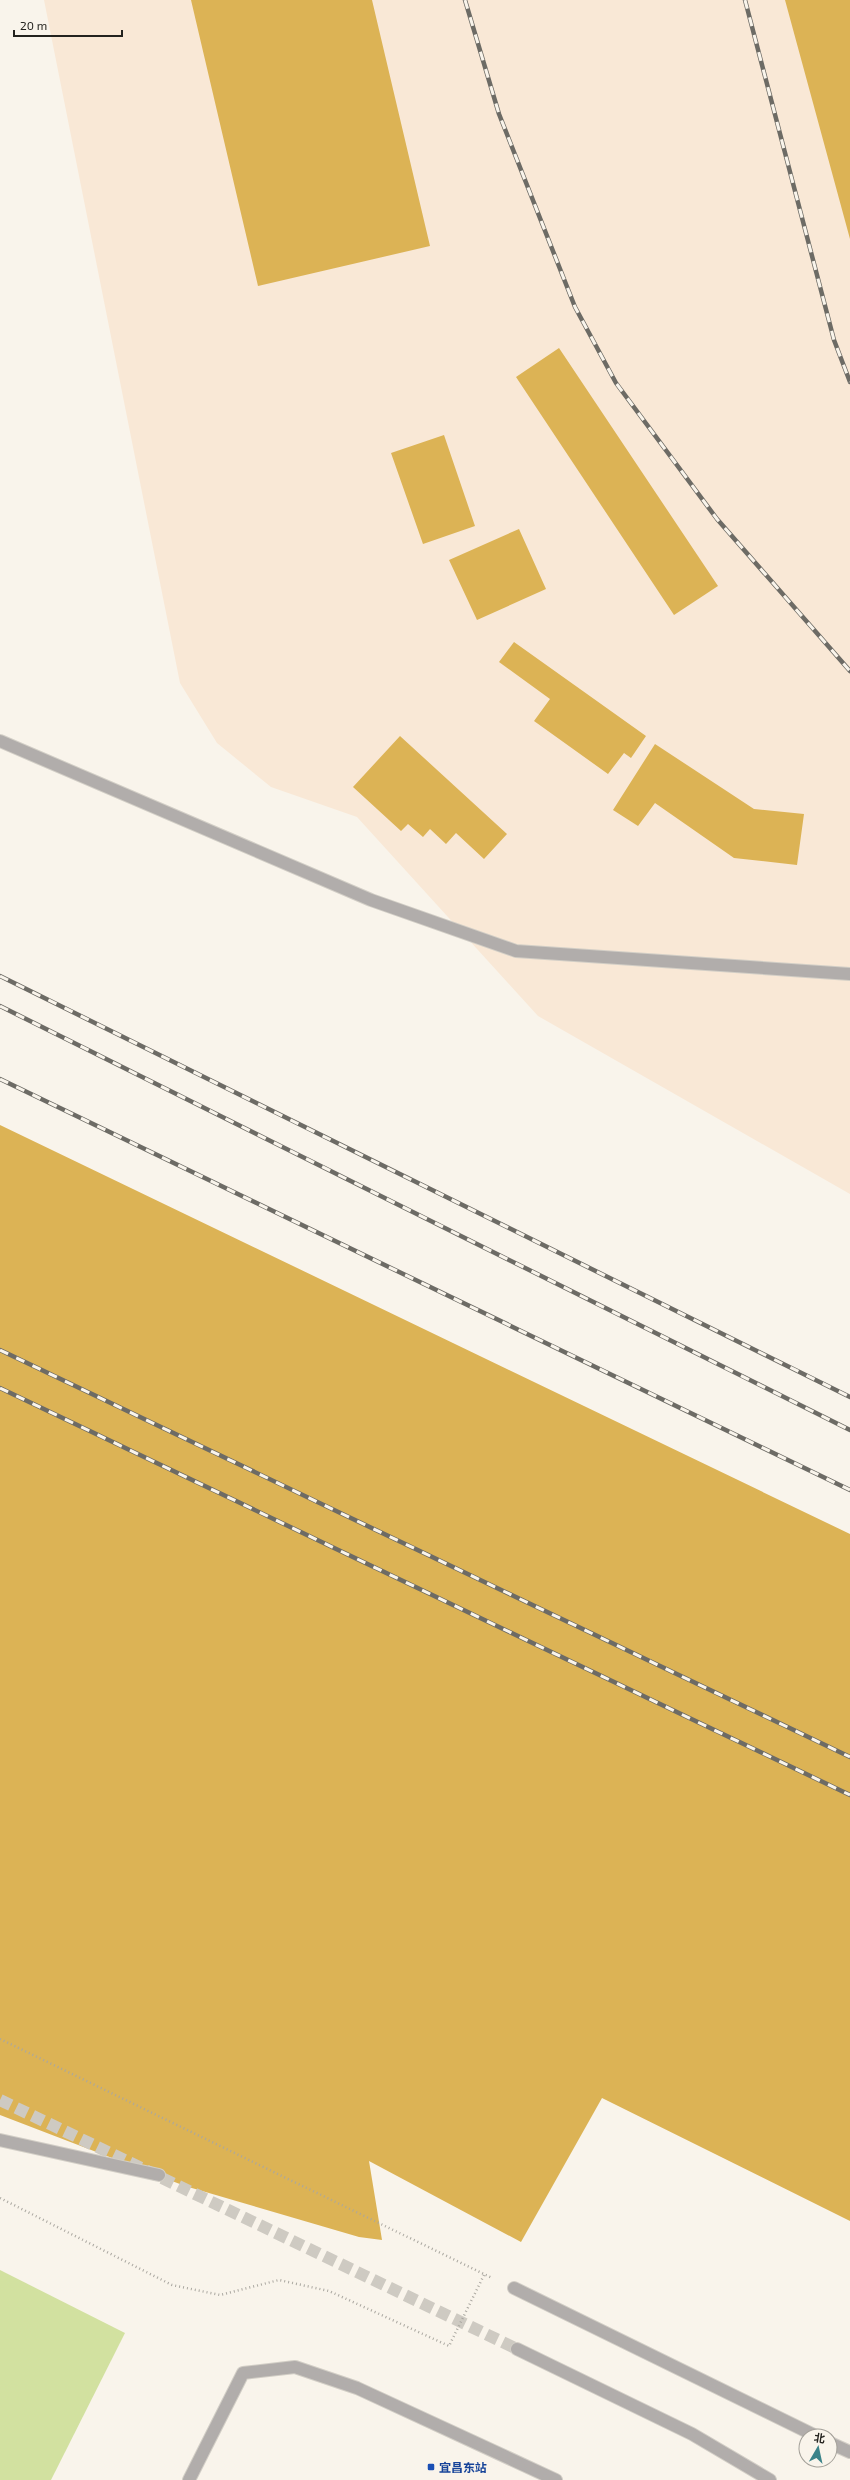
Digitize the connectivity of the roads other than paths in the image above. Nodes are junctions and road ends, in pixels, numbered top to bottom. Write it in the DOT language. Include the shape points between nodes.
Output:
graph roads {
  1 [pos="0,741"];
  2 [pos="850,974"];
  3 [pos="0,2140"];
  4 [pos="159,2175"];
  5 [pos="514,2288"];
  6 [pos="517,2348"];
  7 [pos="800,2428"];
  8 [pos="838,2447"];
  9 [pos="850,2452"];
  10 [pos="189,2480"];
  11 [pos="556,2480"];
  12 [pos="770,2480"];
  1 -- 2 [label="street" via="371,900 516,951"];
  3 -- 4 [label="street"];
  5 -- 7 [label="street"];
  6 -- 12 [label="street" via="692,2434"];
  8 -- 9 [label="street"];
  10 -- 11 [label="street" via="243,2373 295,2367 357,2388"];
}
